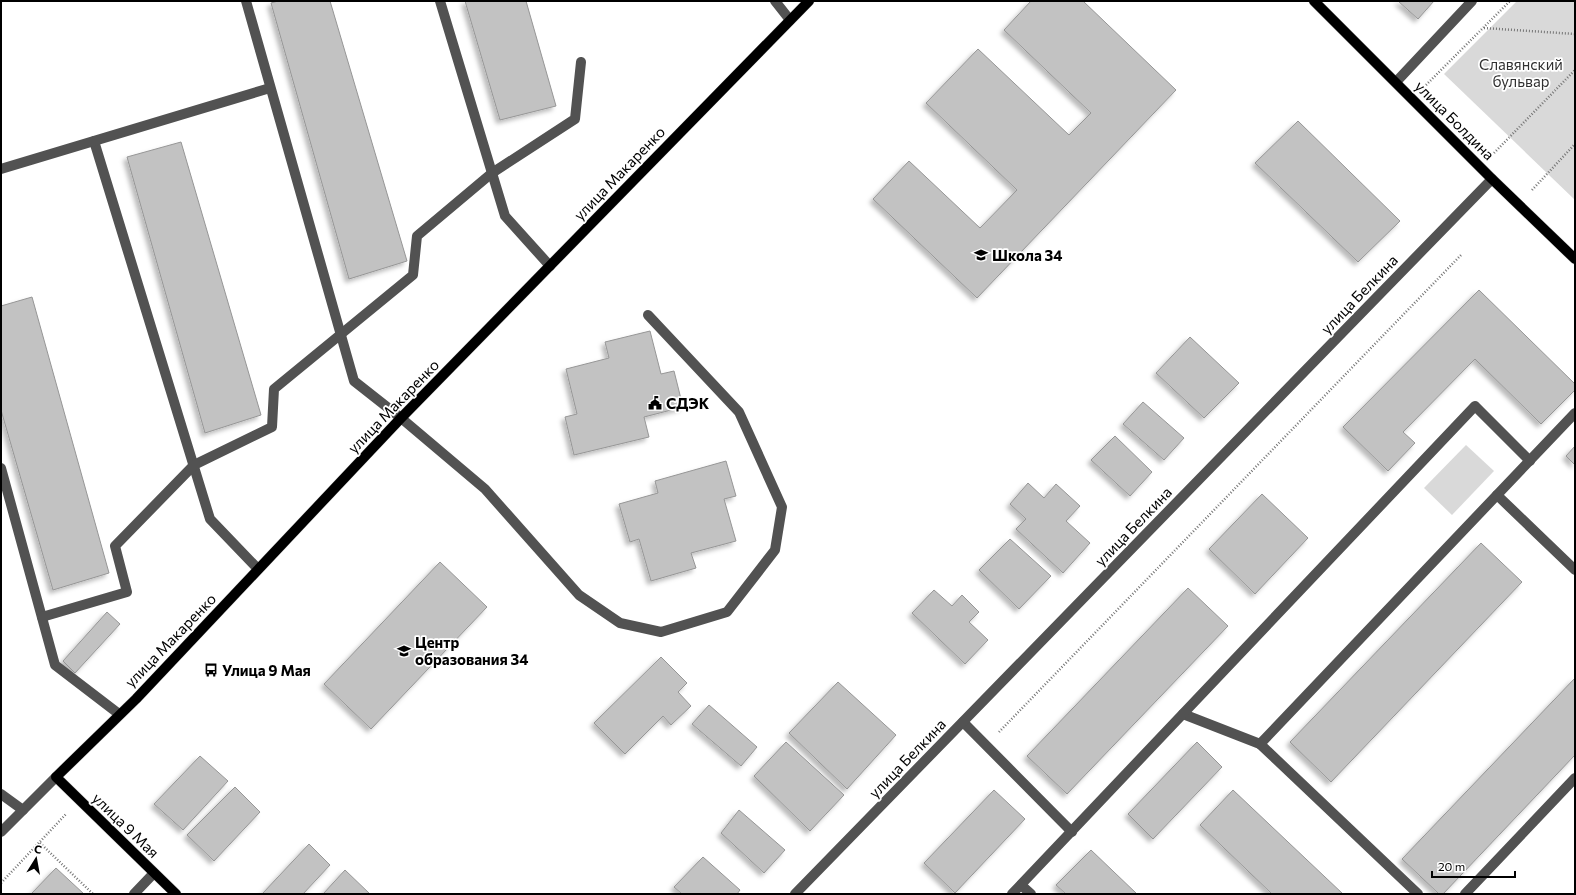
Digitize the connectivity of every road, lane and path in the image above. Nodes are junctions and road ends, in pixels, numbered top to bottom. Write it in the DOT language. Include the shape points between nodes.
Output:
graph roads {
  1 [pos="246,1"];
  2 [pos="440,1"];
  3 [pos="774,1"];
  4 [pos="809,1"];
  5 [pos="1314,1"];
  6 [pos="1472,1"];
  7 [pos="1510,1"];
  8 [pos="790,20"];
  9 [pos="1483,28"];
  10 [pos="1575,34"];
  11 [pos="581,62"];
  12 [pos="1575,70"];
  13 [pos="1396,82"];
  14 [pos="1425,84"];
  15 [pos="270,88"];
  16 [pos="94,141"];
  17 [pos="1575,144"];
  18 [pos="1494,154"];
  19 [pos="1,169"];
  20 [pos="492,173"];
  21 [pos="1492,179"];
  22 [pos="1532,190"];
  23 [pos="1462,254"];
  24 [pos="1575,259"];
  25 [pos="550,266"];
  26 [pos="648,315"];
  27 [pos="340,334"];
  28 [pos="1575,413"];
  29 [pos="401,418"];
  30 [pos="1530,461"];
  31 [pos="194,465"];
  32 [pos="1,468"];
  33 [pos="1498,495"];
  34 [pos="258,569"];
  35 [pos="1575,570"];
  36 [pos="42,617"];
  37 [pos="119,714"];
  38 [pos="1184,714"];
  39 [pos="963,722"];
  40 [pos="1260,744"];
  41 [pos="986,745"];
  42 [pos="56,777"];
  43 [pos="1575,778"];
  44 [pos="1,794"];
  45 [pos="79,800"];
  46 [pos="23,810"];
  47 [pos="1,832"];
  48 [pos="1072,832"];
  49 [pos="40,843"];
  50 [pos="154,873"];
  51 [pos="1,883"];
  52 [pos="1021,885"];
  53 [pos="93,894"];
  54 [pos="134,894"];
  55 [pos="176,894"];
  56 [pos="795,894"];
  57 [pos="1012,894"];
  58 [pos="1031,894"];
  59 [pos="1418,894"];
  60 [pos="1465,894"];
  1 -- 15 [label="street"];
  2 -- 20 [label="street"];
  3 -- 8 [label="street"];
  4 -- 8 [label="main road, улица Макаренко"];
  5 -- 13 [label="main road, улица Болдина"];
  6 -- 13 [label="street"];
  7 -- 9 [label="path"];
  8 -- 25 [label="main road, улица Макаренко"];
  9 -- 10 [label="path"];
  9 -- 14 [label="path"];
  11 -- 20 [label="street" via="575,119"];
  12 -- 18 [label="path"];
  13 -- 21 [label="main road, улица Болдина"];
  15 -- 16 [label="street"];
  15 -- 27 [label="street"];
  16 -- 19 [label="street"];
  16 -- 31 [label="street"];
  17 -- 22 [label="path"];
  20 -- 25 [label="street" via="505,216"];
  20 -- 27 [label="street" via="418,236 413,276"];
  21 -- 24 [label="main road, улица Болдина"];
  21 -- 39 [label="street, улица Белкина"];
  23 -- 41 [label="path"];
  25 -- 29 [label="main road, улица Макаренко"];
  26 -- 29 [label="street" via="739,412 782,507 775,550 727,612 661,632 620,623 579,595 485,490"];
  27 -- 29 [label="street" via="354,381"];
  27 -- 31 [label="street" via="274,389 272,427"];
  28 -- 30 [label="street"];
  29 -- 34 [label="main road, улица Макаренко"];
  30 -- 33 [label="street"];
  30 -- 38 [label="street" via="1475,406"];
  31 -- 34 [label="street" via="210,519"];
  31 -- 36 [label="street" via="115,546 127,592"];
  32 -- 36 [label="street"];
  33 -- 35 [label="street"];
  33 -- 40 [label="street"];
  34 -- 37 [label="main road, улица Макаренко"];
  36 -- 37 [label="street" via="55,665"];
  37 -- 42 [label="main road, улица Макаренко"];
  38 -- 40 [label="street"];
  38 -- 48 [label="street"];
  39 -- 41 [label="street"];
  39 -- 56 [label="street, улица Белкина"];
  40 -- 59 [label="street"];
  41 -- 48 [label="street"];
  42 -- 45 [label="main road, улица 9 Мая"];
  42 -- 46 [label="street, улица Макаренко"];
  43 -- 60 [label="street"];
  44 -- 46 [label="street"];
  45 -- 49 [label="path"];
  45 -- 50 [label="main road, улица 9 Мая"];
  46 -- 47 [label="street, улица Макаренко"];
  48 -- 52 [label="street"];
  49 -- 51 [label="path"];
  49 -- 53 [label="path"];
  50 -- 54 [label="street"];
  50 -- 55 [label="main road, улица 9 Мая"];
  52 -- 57 [label="street"];
  52 -- 58 [label="street"];
}
